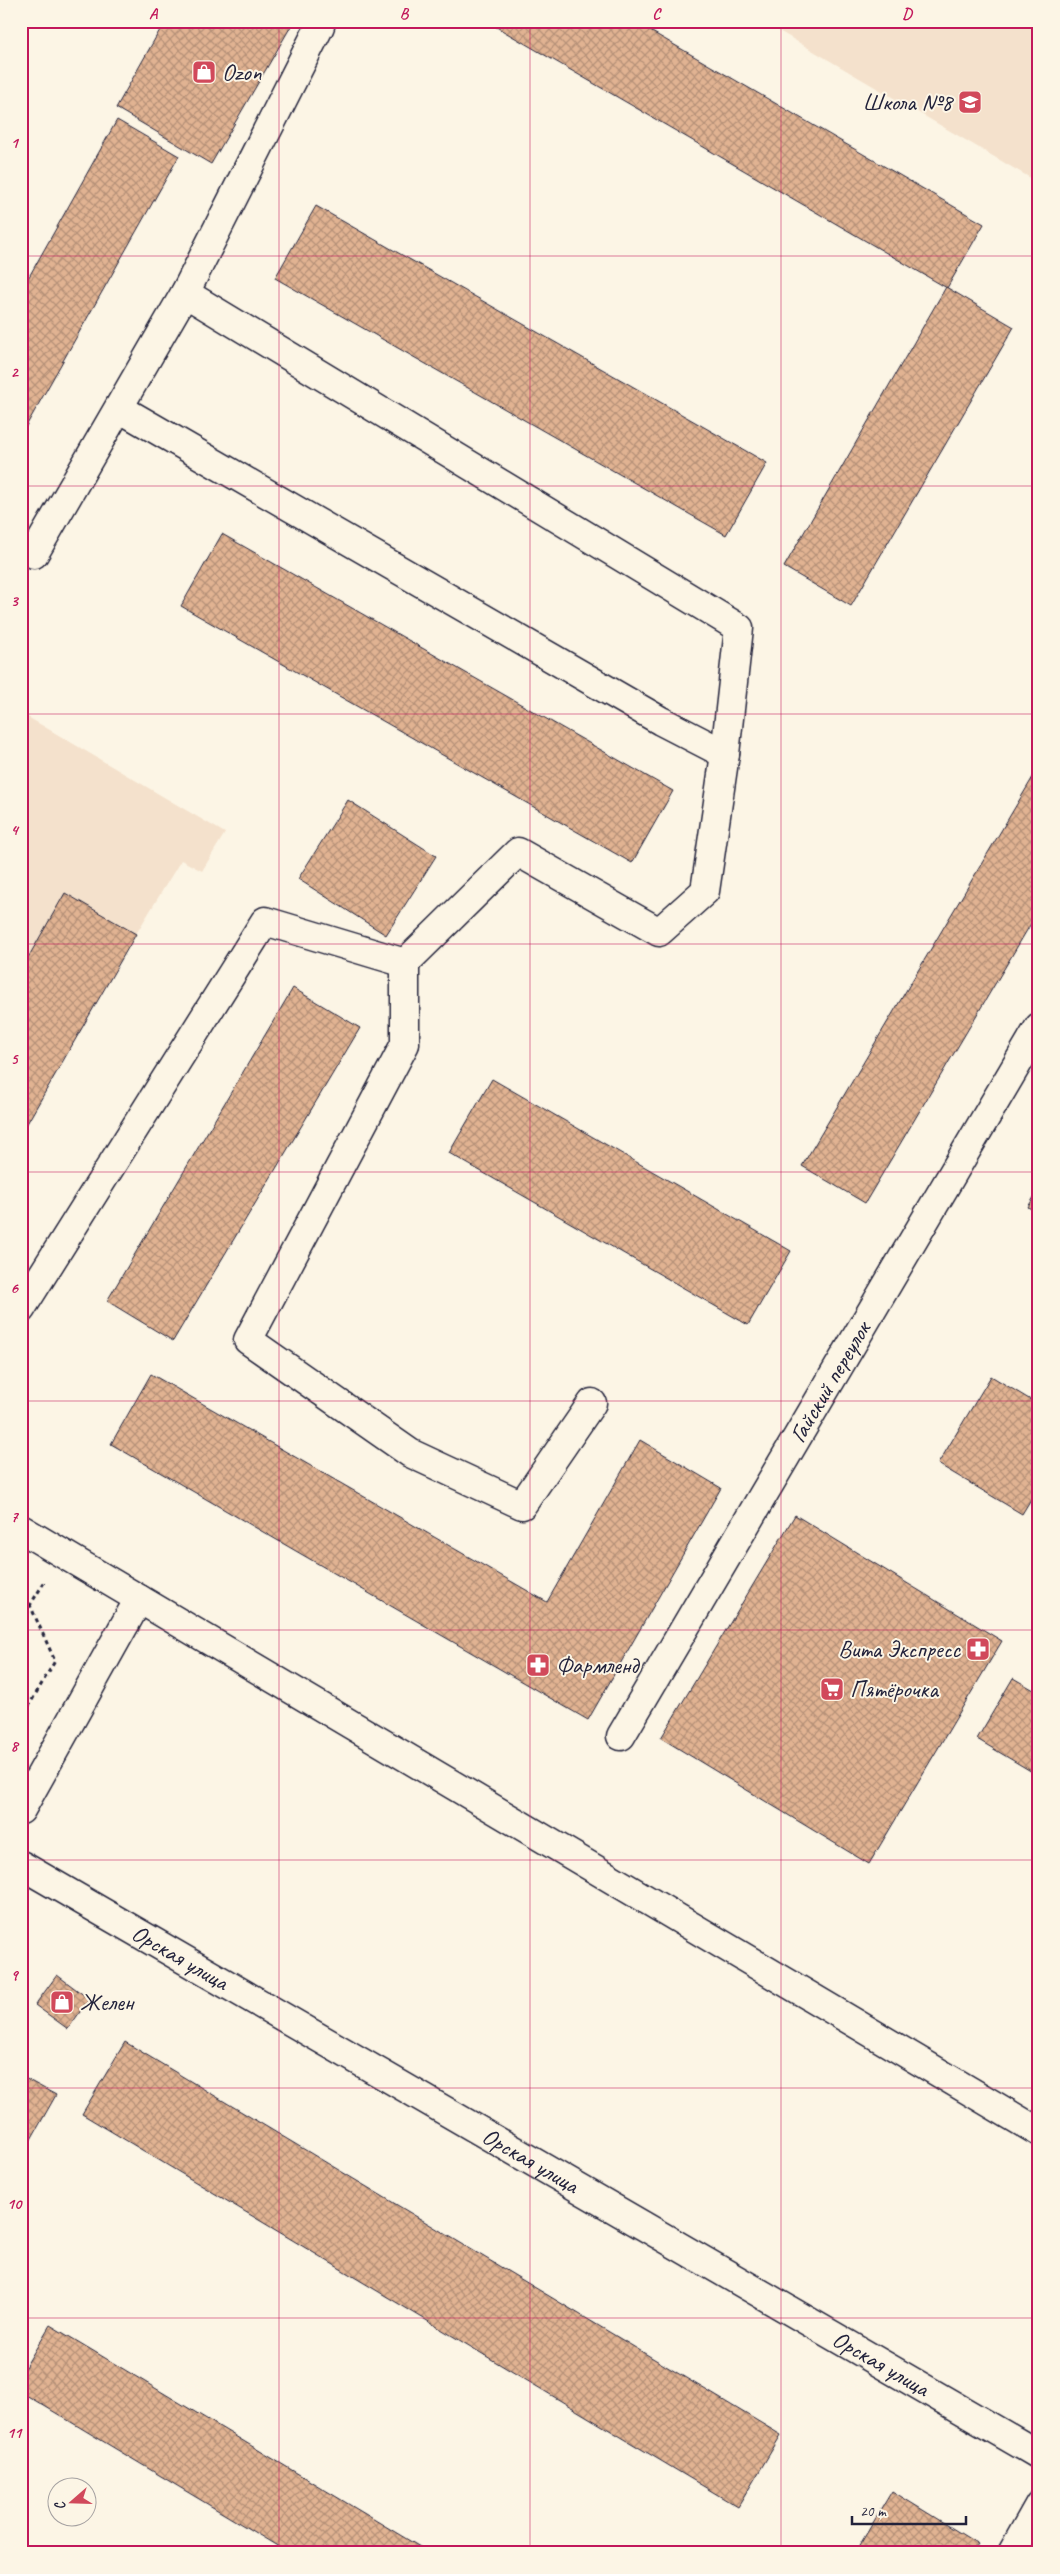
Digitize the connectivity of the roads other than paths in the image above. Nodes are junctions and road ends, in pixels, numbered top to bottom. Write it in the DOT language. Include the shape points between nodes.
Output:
graph roads {
  1 [pos="316,21"];
  2 [pos="185,294"];
  3 [pos="118,408"];
  4 [pos="21,546"];
  5 [pos="725,754"];
  6 [pos="405,963"];
  7 [pos="1039,1027"];
  8 [pos="21,1309"];
  9 [pos="592,1403"];
  10 [pos="21,1529"];
  11 [pos="139,1599"];
  12 [pos="621,1736"];
  13 [pos="21,1810"];
  14 [pos="21,1865"];
  15 [pos="1039,2132"];
  16 [pos="1039,2455"];
  17 [pos="1039,2505"];
  18 [pos="1012,2553"];
  1 -- 2 [label="street" via="320,26"];
  2 -- 3 [label="street"];
  2 -- 5 [label="street" via="739,628"];
  3 -- 4 [label="street" via="34,554"];
  3 -- 5 [label="street" via="652,716"];
  5 -- 6 [label="street" via="705,891 659,932 518,852"];
  6 -- 8 [label="street" via="265,921"];
  6 -- 9 [label="street" via="405,1044 248,1340 410,1452 522,1505"];
  7 -- 12 [label="street, Гайский переулок"];
  10 -- 11 [label="street"];
  11 -- 13 [label="street"];
  11 -- 15 [label="street"];
  14 -- 16 [label="street, Орская улица"];
  17 -- 18 [label="street"];
}
